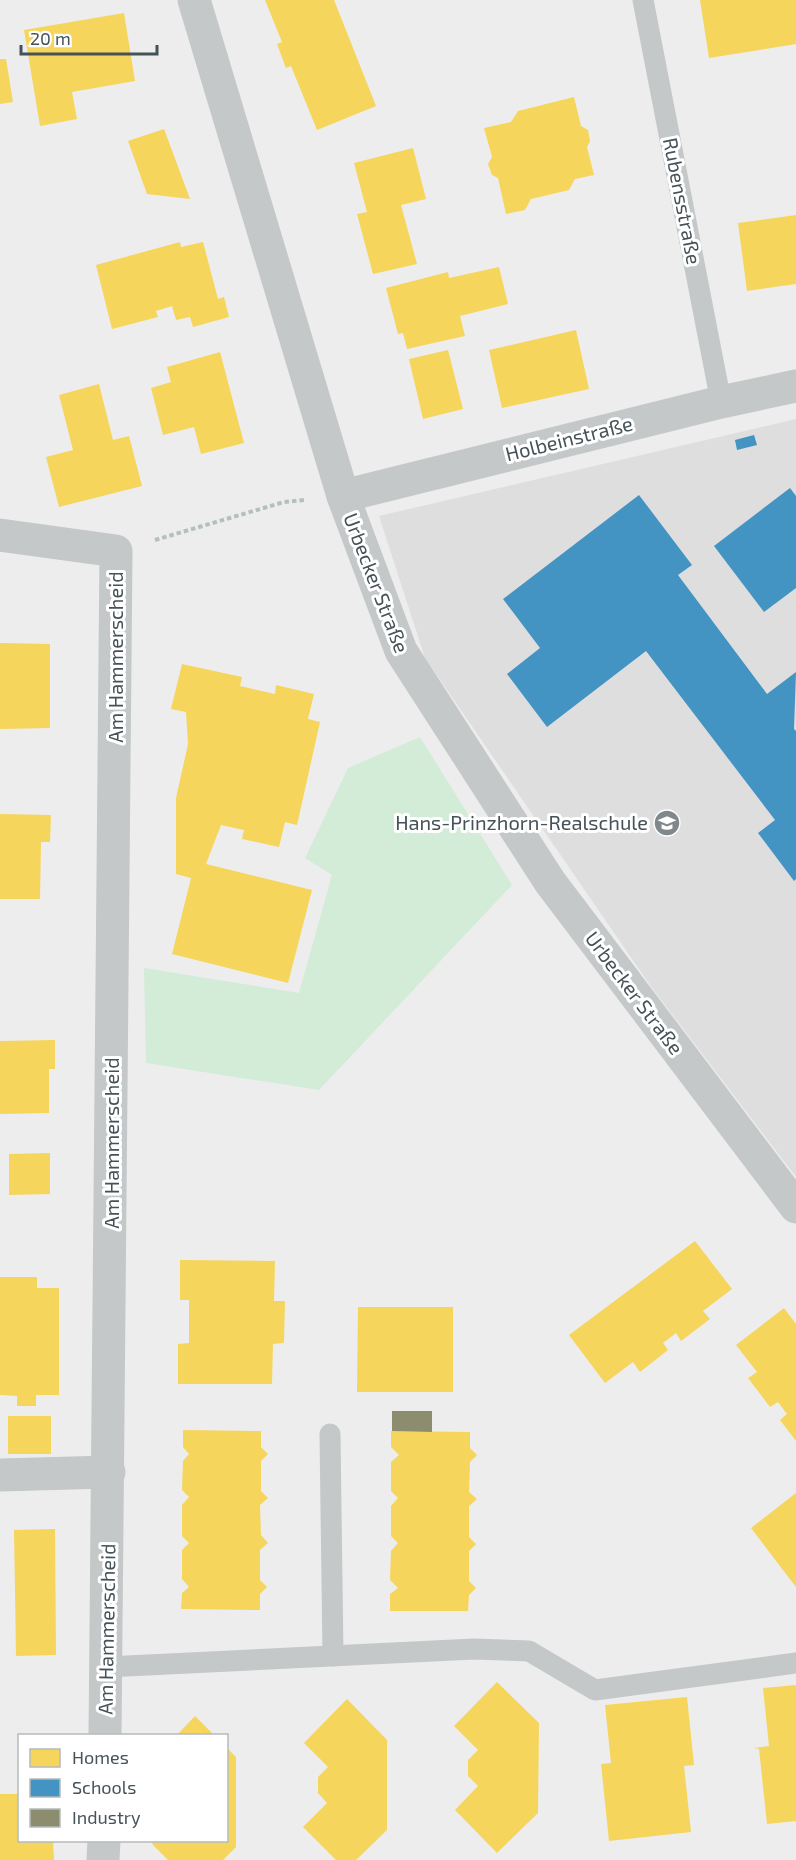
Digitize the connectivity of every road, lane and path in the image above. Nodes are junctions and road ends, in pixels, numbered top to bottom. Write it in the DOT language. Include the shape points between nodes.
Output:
graph roads {
  1 [pos="194,0"];
  2 [pos="643,0"];
  3 [pos="796,386"];
  4 [pos="721,402"];
  5 [pos="343,496"];
  6 [pos="0,535"];
  7 [pos="116,551"];
  8 [pos="796,1207"];
  9 [pos="330,1434"];
  10 [pos="109,1472"];
  11 [pos="0,1475"];
  12 [pos="333,1656"];
  13 [pos="796,1663"];
  14 [pos="106,1667"];
  15 [pos="105,1734"];
  16 [pos="104,1842"];
  17 [pos="103,1860"];
  1 -- 5 [label="street, Urbecker Straße"];
  2 -- 4 [label="lane, Rubensstraße"];
  3 -- 4 [label="street, Holbeinstraße"];
  4 -- 5 [label="street, Holbeinstraße"];
  5 -- 7 [label="path" via="284,502"];
  5 -- 8 [label="street, Urbecker Straße" via="400,651 550,882"];
  6 -- 7 [label="street"];
  7 -- 10 [label="street, Am Hammerscheid"];
  9 -- 12 [label="lane"];
  10 -- 11 [label="street"];
  10 -- 14 [label="street, Am Hammerscheid"];
  12 -- 13 [label="lane" via="474,1649 529,1652 595,1690"];
  12 -- 14 [label="lane"];
  14 -- 15 [label="street, Am Hammerscheid"];
  16 -- 17 [label="street"];
}
